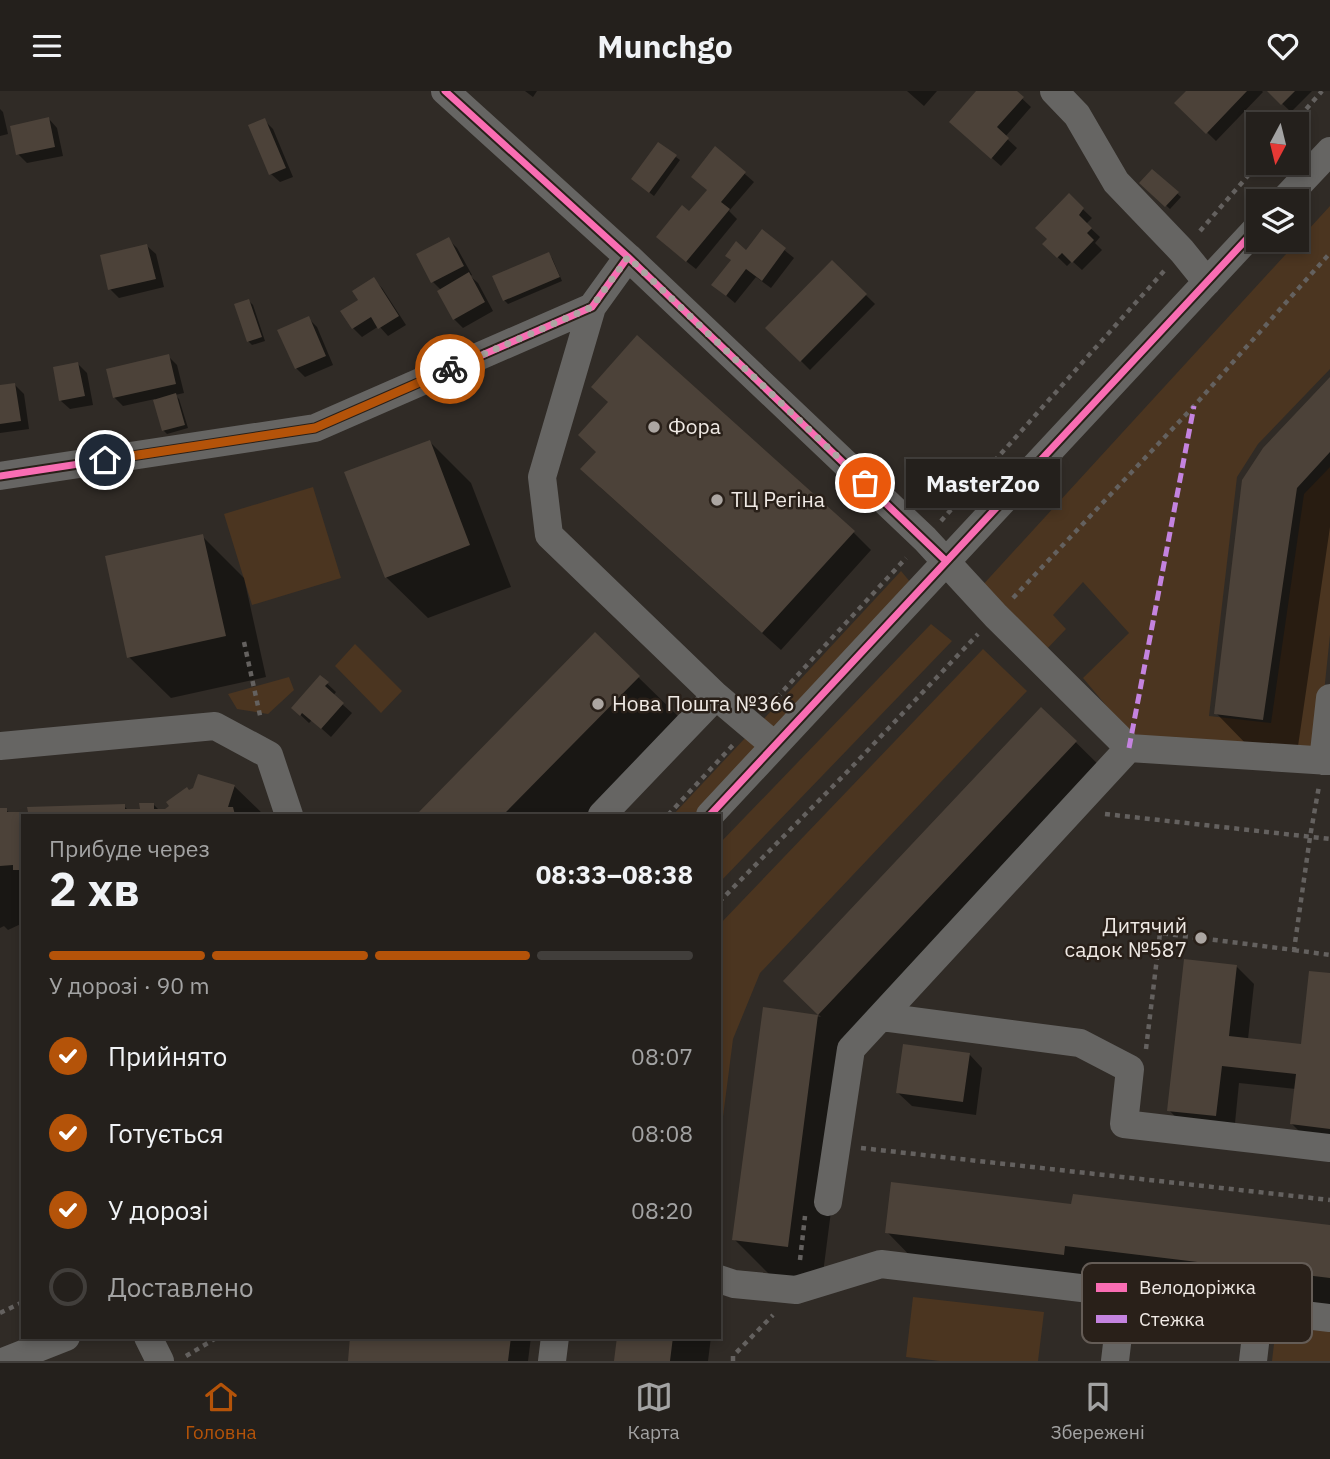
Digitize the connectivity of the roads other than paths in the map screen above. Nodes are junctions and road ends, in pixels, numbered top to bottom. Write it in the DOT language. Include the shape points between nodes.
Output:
graph roads {
  1 [pos="445,91"];
  2 [pos="1054,91"];
  3 [pos="1330,151"];
  4 [pos="1294,189"];
  5 [pos="1246,240"];
  6 [pos="628,257"];
  7 [pos="1207,282"];
  8 [pos="592,307"];
  9 [pos="0,476"];
  10 [pos="946,561"];
  11 [pos="716,696"];
  12 [pos="1330,698"];
  13 [pos="774,745"];
  14 [pos="0,746"];
  15 [pos="1129,748"];
  16 [pos="1326,761"];
  17 [pos="289,814"];
  18 [pos="603,814"];
  19 [pos="711,814"];
  20 [pos="882,1017"];
  21 [pos="1330,1148"];
  22 [pos="817,1207"];
  23 [pos="721,1280"];
  24 [pos="1082,1288"];
  25 [pos="1312,1316"];
  26 [pos="1330,1318"];
  27 [pos="61,1339"];
  28 [pos="149,1339"];
  29 [pos="555,1339"];
  30 [pos="1117,1343"];
  31 [pos="1255,1343"];
  32 [pos="5,1361"];
  33 [pos="160,1361"];
  34 [pos="552,1361"];
  35 [pos="1115,1361"];
  36 [pos="1253,1361"];
  1 -- 6 [label="street"];
  2 -- 7 [label="street" via="1077,115 1116,182"];
  3 -- 4 [label="street"];
  5 -- 7 [label="street"];
  6 -- 8 [label="street"];
  6 -- 10 [label="street"];
  7 -- 10 [label="street"];
  8 -- 9 [label="street" via="315,428"];
  8 -- 11 [label="street" via="542,477 549,535"];
  10 -- 13 [label="street"];
  10 -- 15 [label="street"];
  11 -- 13 [label="street"];
  11 -- 18 [label="street"];
  12 -- 16 [label="street"];
  13 -- 19 [label="street"];
  14 -- 17 [label="street" via="215,726 269,755"];
  15 -- 16 [label="street"];
  15 -- 20 [label="street"];
  20 -- 21 [label="street" via="1080,1043 1130,1069 1124,1123"];
  20 -- 22 [label="street" via="851,1049 837,1146"];
  23 -- 24 [label="street" via="796,1290 881,1265"];
  25 -- 26 [label="street"];
  27 -- 32 [label="street"];
  28 -- 33 [label="street"];
  29 -- 34 [label="street"];
  30 -- 35 [label="street"];
  31 -- 36 [label="street"];
}
